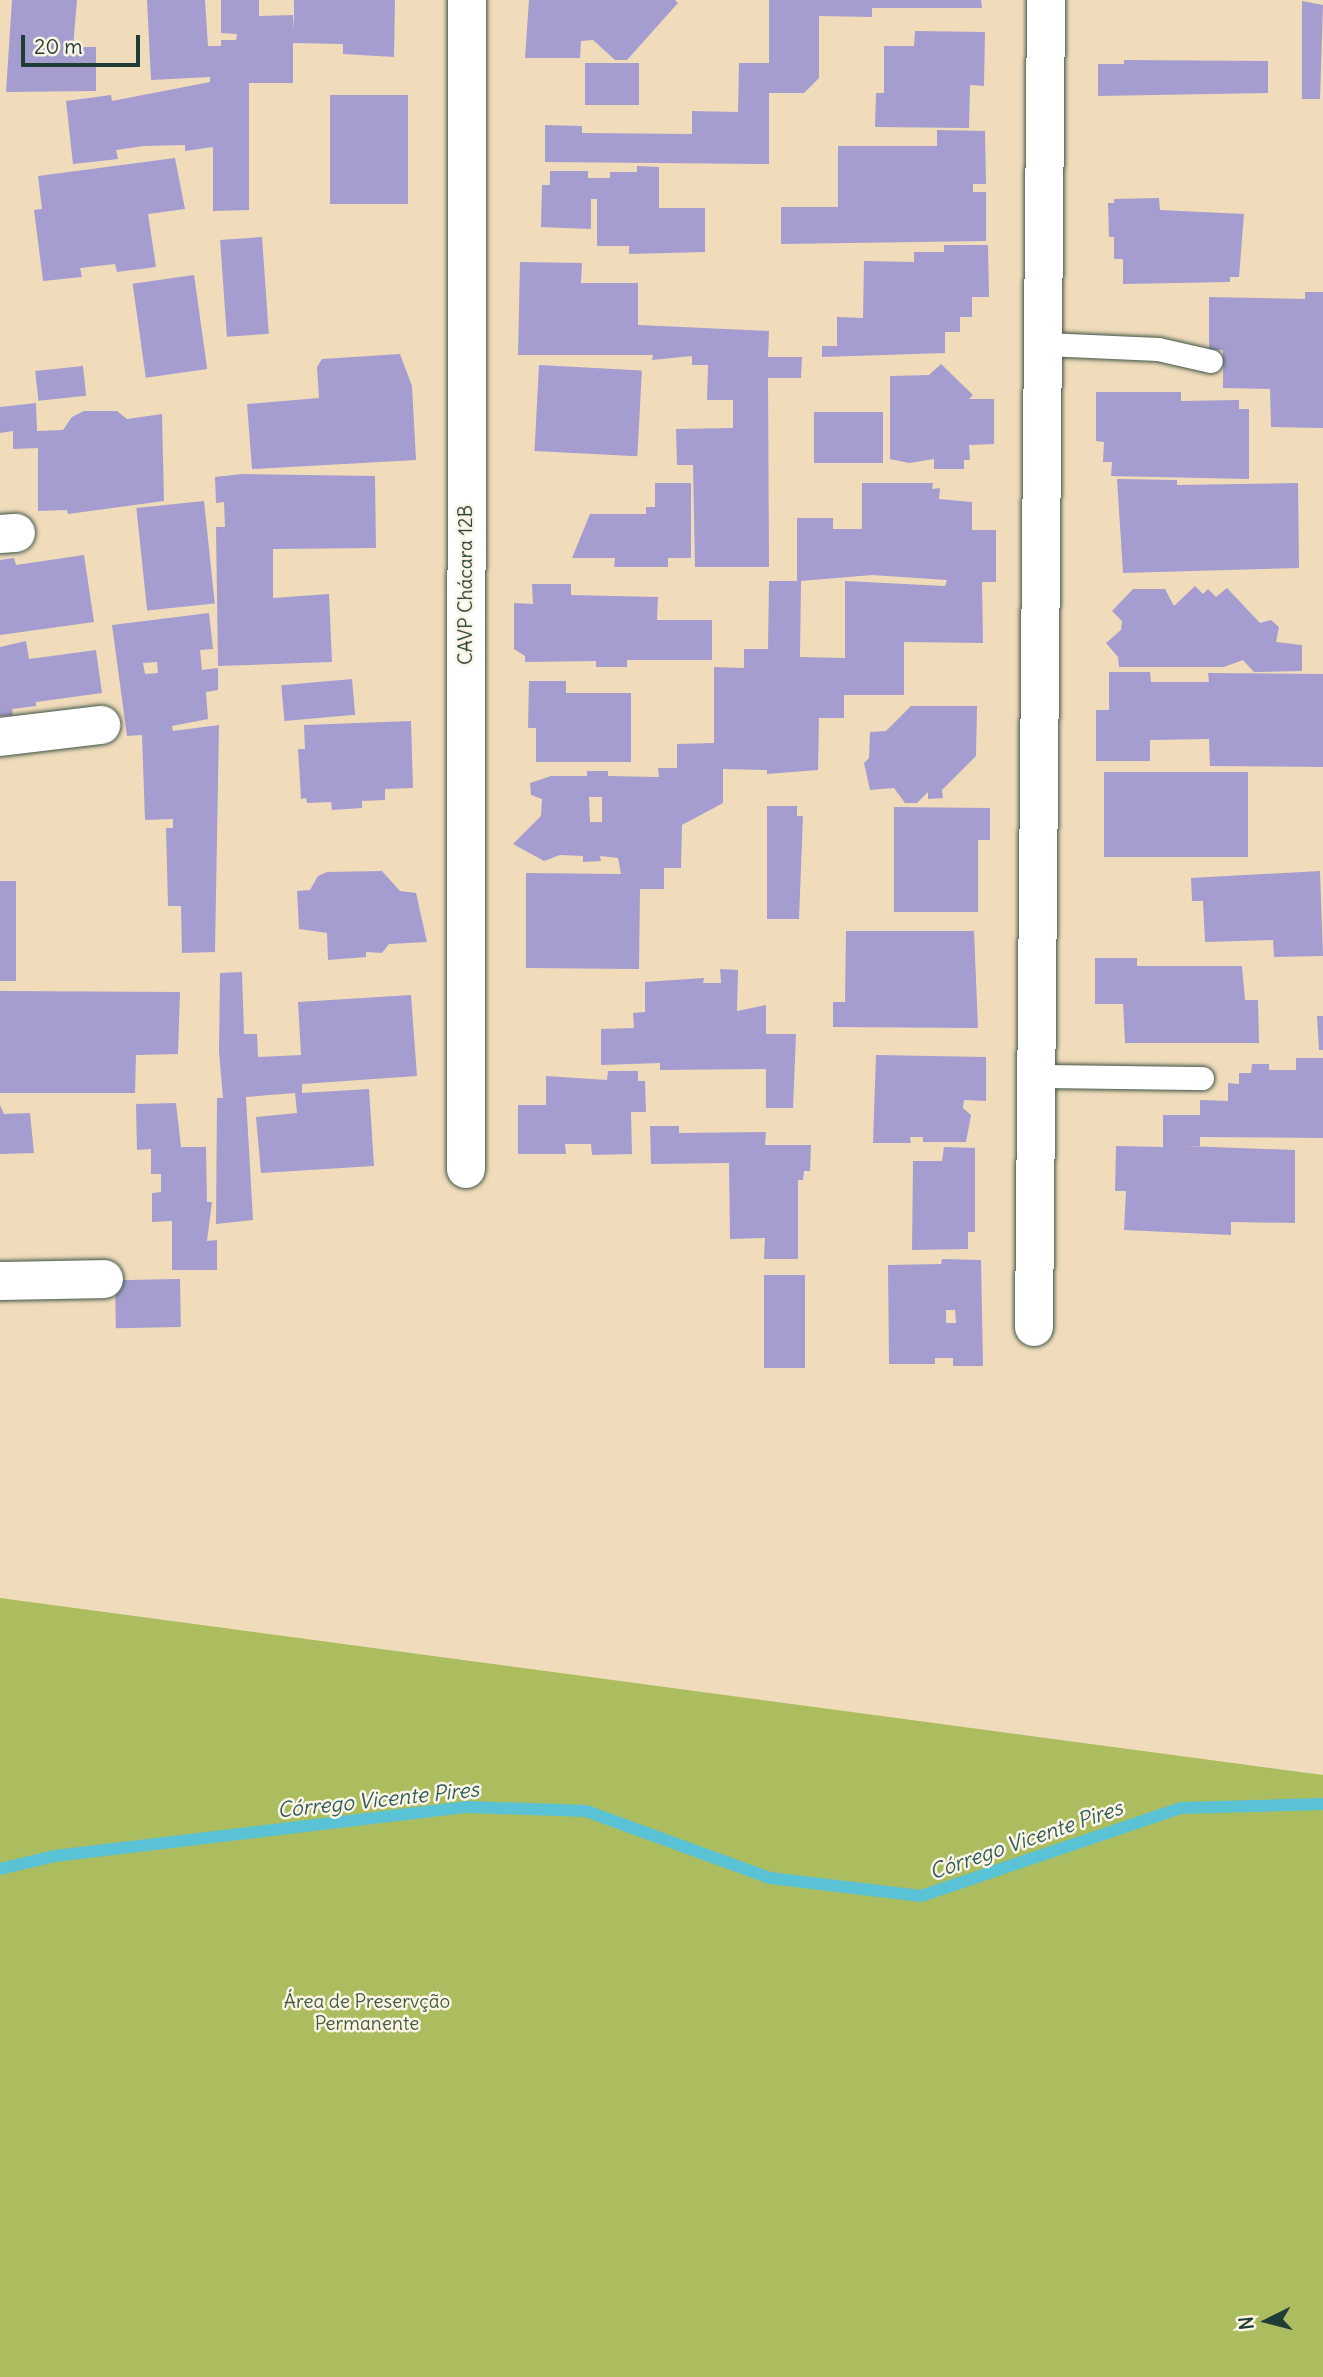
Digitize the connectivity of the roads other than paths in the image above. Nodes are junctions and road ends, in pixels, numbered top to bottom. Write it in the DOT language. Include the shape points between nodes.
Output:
graph roads {
  1 [pos="467,0"];
  2 [pos="1046,0"];
  3 [pos="1045,344"];
  4 [pos="1211,361"];
  5 [pos="101,725"];
  6 [pos="0,737"];
  7 [pos="1037,1076"];
  8 [pos="1202,1078"];
  9 [pos="466,1169"];
  10 [pos="104,1279"];
  11 [pos="0,1281"];
  12 [pos="1034,1327"];
  1 -- 9 [label="street, CAVP Chácara 12B"];
  2 -- 3 [label="street"];
  3 -- 4 [label="lane" via="1158,349"];
  3 -- 7 [label="street"];
  5 -- 6 [label="street"];
  7 -- 8 [label="lane"];
  7 -- 12 [label="street"];
  10 -- 11 [label="street"];
}
